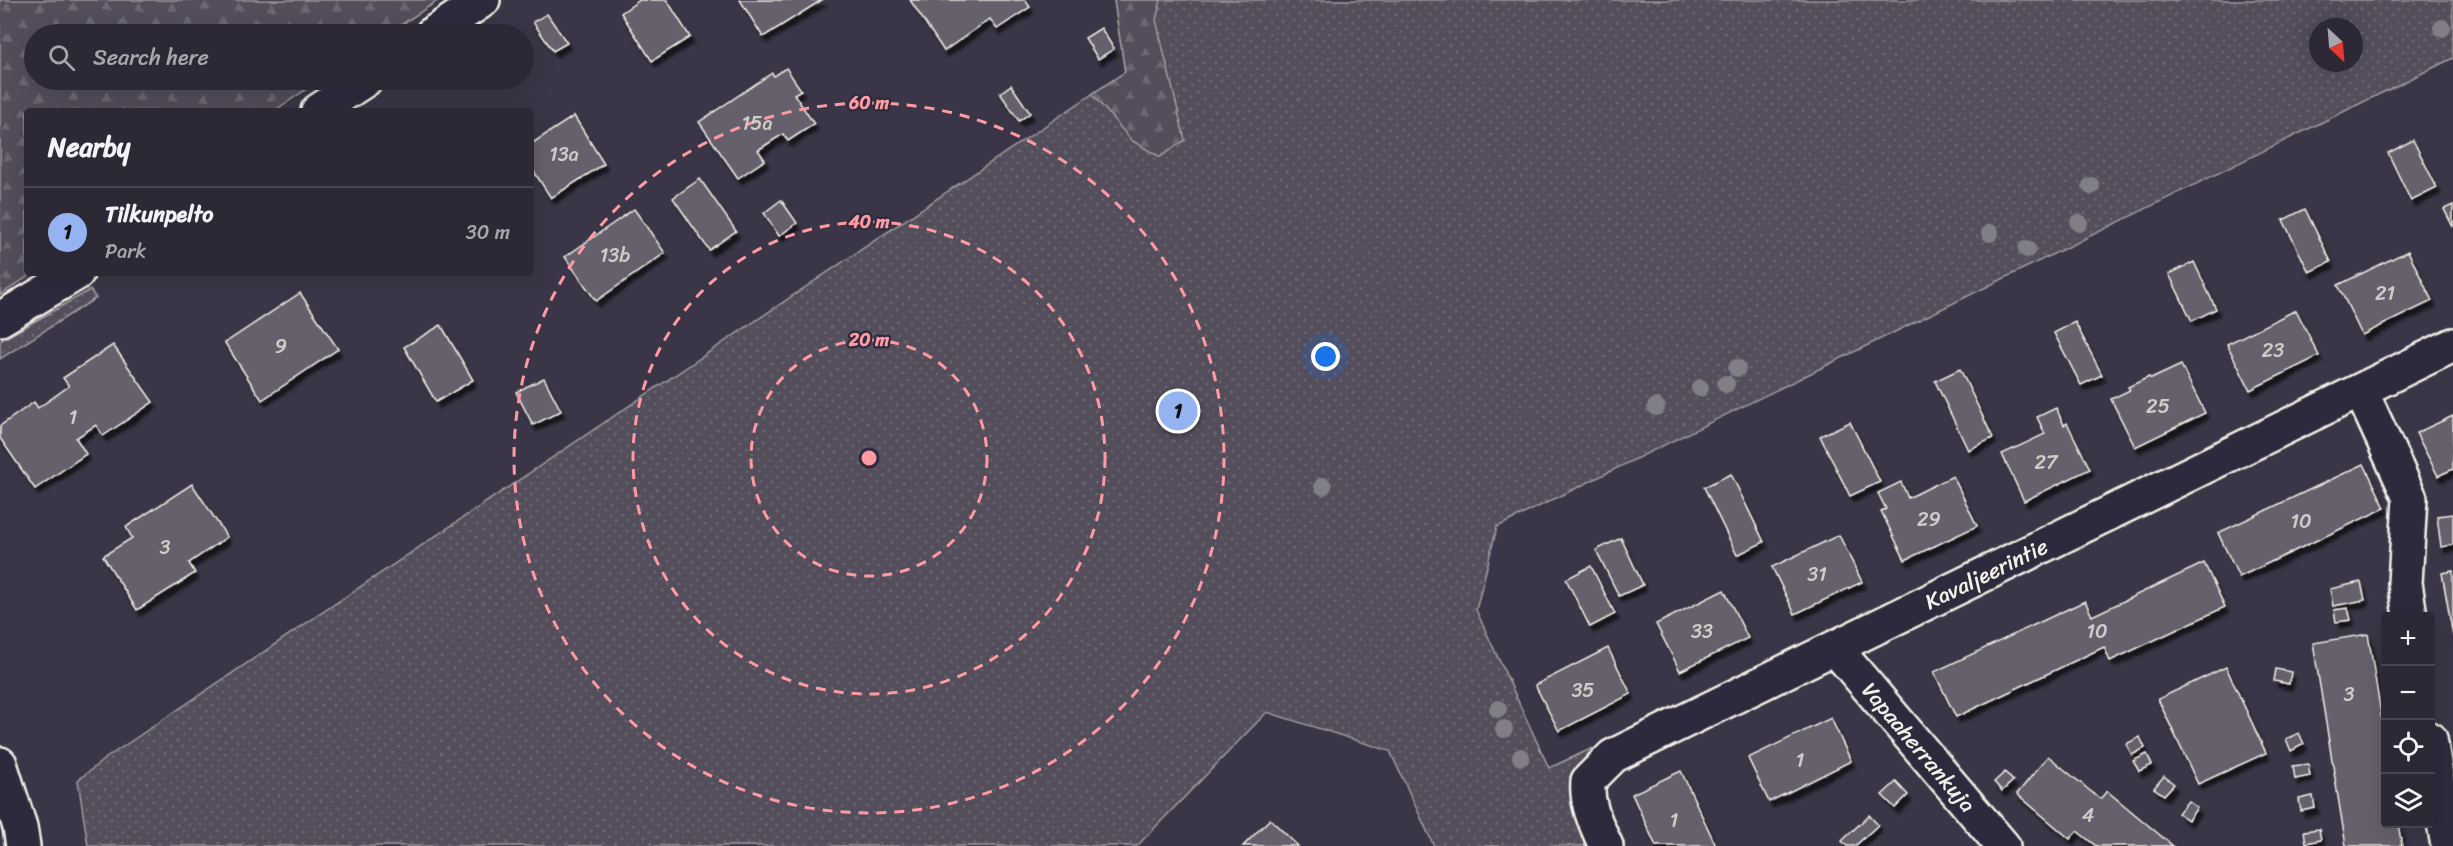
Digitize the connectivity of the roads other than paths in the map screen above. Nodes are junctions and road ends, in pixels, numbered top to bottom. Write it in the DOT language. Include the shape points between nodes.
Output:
graph roads {
  1 [pos="483,0"];
  2 [pos="447,24"];
  3 [pos="350,90"];
  4 [pos="323,108"];
  5 [pos="72,276"];
  6 [pos="0,319"];
  7 [pos="2453,345"];
  8 [pos="2361,391"];
  9 [pos="2409,612"];
  10 [pos="1835,648"];
  11 [pos="0,764"];
  12 [pos="2435,769"];
  13 [pos="23,846"];
  14 [pos="1606,846"];
  15 [pos="2003,846"];
  16 [pos="2448,846"];
  1 -- 2 [label="street"];
  3 -- 4 [label="street"];
  5 -- 6 [label="street"];
  7 -- 8 [label="street, Kavaljeerintie"];
  8 -- 9 [label="street" via="2410,498 2405,583"];
  8 -- 10 [label="street, Kavaljeerintie"];
  10 -- 14 [label="street, Kavaljeerintie" via="1612,756 1598,768 1588,781 1587,792"];
  10 -- 15 [label="street, Vapaaherrankuja"];
  11 -- 13 [label="street"];
  12 -- 16 [label="street"];
}
